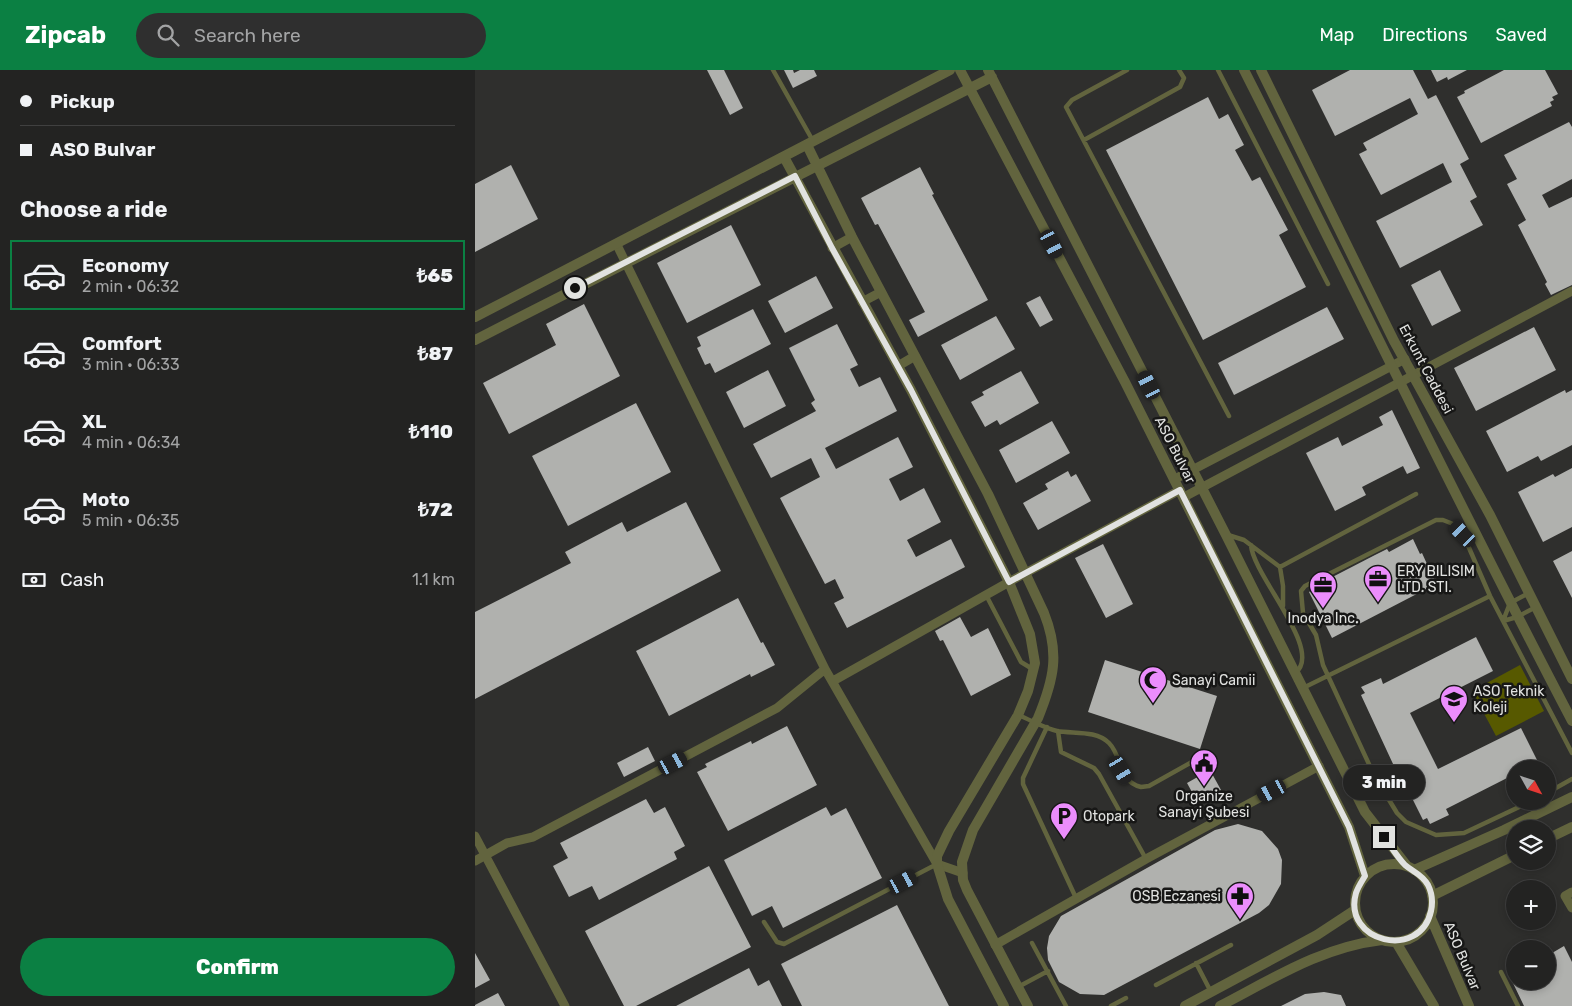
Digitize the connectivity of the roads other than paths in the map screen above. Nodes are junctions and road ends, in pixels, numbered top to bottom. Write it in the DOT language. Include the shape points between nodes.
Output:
graph roads {
  1 [pos="773,70"];
  2 [pos="950,70"];
  3 [pos="960,70"];
  4 [pos="1127,70"];
  5 [pos="1179,70"];
  6 [pos="1218,70"];
  7 [pos="1244,70"];
  8 [pos="1261,70"];
  9 [pos="990,74"];
  10 [pos="969,88"];
  11 [pos="1084,140"];
  12 [pos="810,144"];
  13 [pos="784,157"];
  14 [pos="816,165"];
  15 [pos="795,176"];
  16 [pos="852,237"];
  17 [pos="617,245"];
  18 [pos="832,248"];
  19 [pos="625,263"];
  20 [pos="1328,284"];
  21 [pos="1572,291"];
  22 [pos="881,292"];
  23 [pos="862,302"];
  24 [pos="475,317"];
  25 [pos="475,340"];
  26 [pos="915,356"];
  27 [pos="1405,359"];
  28 [pos="1392,365"];
  29 [pos="898,366"];
  30 [pos="1413,374"];
  31 [pos="1401,381"];
  32 [pos="1229,416"];
  33 [pos="1192,470"];
  34 [pos="1175,478"];
  35 [pos="1201,488"];
  36 [pos="1182,493"];
  37 [pos="1415,494"];
  38 [pos="1226,536"];
  39 [pos="1251,545"];
  40 [pos="1280,567"];
  41 [pos="1026,574"];
  42 [pos="1009,582"];
  43 [pos="1529,593"];
  44 [pos="986,594"];
  45 [pos="1490,596"];
  46 [pos="1510,603"];
  47 [pos="1283,606"];
  48 [pos="1536,606"];
  49 [pos="1517,617"];
  50 [pos="1503,621"];
  51 [pos="825,669"];
  52 [pos="1034,670"];
  53 [pos="1295,673"];
  54 [pos="1328,677"];
  55 [pos="1572,679"];
  56 [pos="833,681"];
  57 [pos="1303,688"];
  58 [pos="1018,715"];
  59 [pos="1035,722"];
  60 [pos="1572,722"];
  61 [pos="1047,727"];
  62 [pos="1058,731"];
  63 [pos="1572,753"];
  64 [pos="1199,758"];
  65 [pos="1319,766"];
  66 [pos="1374,775"];
  67 [pos="1572,779"];
  68 [pos="1352,786"];
  69 [pos="1556,790"];
  70 [pos="1572,796"];
  71 [pos="1515,810"];
  72 [pos="1499,818"];
  73 [pos="1572,826"];
  74 [pos="1504,830"];
  75 [pos="1556,834"];
  76 [pos="475,836"];
  77 [pos="485,855"];
  78 [pos="1146,859"];
  79 [pos="1506,859"];
  80 [pos="475,861"];
  81 [pos="937,864"];
  82 [pos="1410,868"];
  83 [pos="963,873"];
  84 [pos="1365,876"];
  85 [pos="1572,892"];
  86 [pos="1432,896"];
  87 [pos="1077,898"];
  88 [pos="1572,908"];
  89 [pos="1355,910"];
  90 [pos="1430,916"];
  91 [pos="765,922"];
  92 [pos="1383,940"];
  93 [pos="1396,942"];
  94 [pos="1032,943"];
  95 [pos="1231,944"];
  96 [pos="995,945"];
  97 [pos="1196,963"];
  98 [pos="1047,971"];
  99 [pos="1501,972"];
  100 [pos="1156,985"];
  101 [pos="1018,987"];
  102 [pos="1211,992"];
  103 [pos="1126,998"];
  104 [pos="565,1006"];
  105 [pos="1004,1006"];
  106 [pos="1028,1006"];
  107 [pos="1066,1006"];
  108 [pos="1111,1006"];
  109 [pos="1185,1006"];
  110 [pos="1221,1006"];
  111 [pos="1434,1006"];
  112 [pos="1469,1006"];
  113 [pos="1518,1006"];
  1 -- 12 [label="lane"];
  2 -- 12 [label="street"];
  3 -- 10 [label="street, ASO Bulvar"];
  4 -- 11 [label="lane" via="1067,103 1066,107"];
  5 -- 11 [label="lane" via="1183,78 1180,87"];
  6 -- 20 [label="lane"];
  7 -- 28 [label="street"];
  8 -- 27 [label="street, Erkunt Caddesi"];
  9 -- 10 [label="street"];
  9 -- 33 [label="street, ASO Bulvar"];
  10 -- 14 [label="street"];
  10 -- 34 [label="street, ASO Bulvar"];
  11 -- 32 [label="lane"];
  12 -- 13 [label="street"];
  12 -- 14 [label="street"];
  13 -- 15 [label="street"];
  13 -- 17 [label="street"];
  14 -- 15 [label="street"];
  14 -- 16 [label="street"];
  15 -- 18 [label="street"];
  15 -- 19 [label="street"];
  16 -- 18 [label="street"];
  16 -- 22 [label="street"];
  17 -- 19 [label="street"];
  17 -- 24 [label="street"];
  18 -- 23 [label="street"];
  19 -- 25 [label="street"];
  19 -- 51 [label="street"];
  21 -- 30 [label="street"];
  22 -- 23 [label="street"];
  22 -- 26 [label="street"];
  23 -- 29 [label="street"];
  26 -- 29 [label="street"];
  26 -- 41 [label="street"];
  27 -- 28 [label="street"];
  27 -- 30 [label="street, Erkunt Caddesi"];
  28 -- 31 [label="street"];
  28 -- 33 [label="street"];
  29 -- 42 [label="street"];
  30 -- 31 [label="street"];
  30 -- 43 [label="street, Erkunt Caddesi"];
  31 -- 35 [label="street"];
  31 -- 46 [label="street"];
  33 -- 34 [label="street"];
  33 -- 35 [label="street, ASO Bulvar"];
  34 -- 36 [label="street, ASO Bulvar"];
  35 -- 36 [label="street"];
  35 -- 38 [label="street, ASO Bulvar"];
  36 -- 41 [label="street"];
  36 -- 65 [label="street, ASO Bulvar"];
  37 -- 40 [label="lane"];
  38 -- 39 [label="lane" via="1239,538"];
  38 -- 53 [label="street, ASO Bulvar"];
  39 -- 40 [label="lane"];
  39 -- 47 [label="lane" via="1256,566"];
  40 -- 47 [label="lane"];
  41 -- 42 [label="street"];
  41 -- 59 [label="street" via="1047,621 1055,661 1051,682"];
  42 -- 44 [label="street"];
  42 -- 52 [label="street" via="1030,634"];
  43 -- 46 [label="lane"];
  43 -- 48 [label="street, Erkunt Caddesi"];
  44 -- 52 [label="lane" via="1021,662"];
  44 -- 56 [label="street"];
  45 -- 50 [label="lane"];
  45 -- 54 [label="lane"];
  45 -- 54 [label="lane" via="1463,534 1453,524 1436,520 1305,586 1301,592 1303,613 1316,635"];
  46 -- 49 [label="street"];
  46 -- 50 [label="lane"];
  47 -- 53 [label="lane" via="1303,656 1301,667"];
  48 -- 49 [label="lane"];
  48 -- 55 [label="street, Erkunt Caddesi"];
  49 -- 50 [label="lane"];
  49 -- 60 [label="street"];
  50 -- 63 [label="lane"];
  51 -- 56 [label="street"];
  51 -- 77 [label="street" via="777,708 533,837 507,844"];
  52 -- 58 [label="street"];
  53 -- 57 [label="street, ASO Bulvar"];
  54 -- 57 [label="lane"];
  54 -- 66 [label="lane"];
  56 -- 81 [label="street"];
  57 -- 68 [label="street, ASO Bulvar"];
  58 -- 59 [label="lane"];
  58 -- 81 [label="street" via="949,830 937,856"];
  59 -- 61 [label="lane"];
  59 -- 83 [label="street" via="973,830 962,862"];
  61 -- 62 [label="lane"];
  61 -- 87 [label="lane" via="1023,784"];
  62 -- 64 [label="lane" via="1082,732 1108,742 1127,779 1141,788"];
  62 -- 78 [label="lane" via="1061,752 1094,768 1099,774"];
  65 -- 78 [label="street"];
  65 -- 84 [label="street, ASO Bulvar" via="1349,827"];
  66 -- 68 [label="lane"];
  66 -- 72 [label="lane" via="1406,822 1436,835 1465,833"];
  67 -- 69 [label="lane"];
  68 -- 82 [label="street, ASO Bulvar" via="1365,812"];
  70 -- 74 [label="street"];
  71 -- 72 [label="lane"];
  72 -- 74 [label="lane"];
  73 -- 75 [label="street"];
  74 -- 82 [label="street"];
  76 -- 77 [label="street"];
  77 -- 80 [label="street"];
  77 -- 104 [label="street"];
  78 -- 87 [label="street"];
  79 -- 86 [label="street"];
  81 -- 83 [label="street"];
  81 -- 91 [label="lane" via="784,944 777,942"];
  81 -- 105 [label="street" via="948,898"];
  82 -- 84 [label="street" via="1392,864 1377,867"];
  82 -- 86 [label="street" via="1422,877"];
  83 -- 96 [label="street" via="967,890"];
  84 -- 89 [label="street" via="1356,892"];
  85 -- 88 [label="street" via="1565,896"];
  86 -- 90 [label="street"];
  87 -- 96 [label="street"];
  89 -- 92 [label="street" via="1365,930"];
  89 -- 102 [label="street" via="1317,935"];
  90 -- 93 [label="street" via="1417,934"];
  90 -- 112 [label="street, ASO Bulvar"];
  92 -- 93 [label="street"];
  92 -- 110 [label="street" via="1354,943 1321,954"];
  93 -- 111 [label="street"];
  94 -- 98 [label="lane"];
  95 -- 97 [label="lane"];
  96 -- 101 [label="street"];
  97 -- 100 [label="lane"];
  97 -- 102 [label="lane"];
  98 -- 101 [label="lane"];
  98 -- 107 [label="lane"];
  99 -- 113 [label="lane"];
  101 -- 106 [label="street"];
  102 -- 109 [label="street"];
  103 -- 108 [label="lane"];
}
